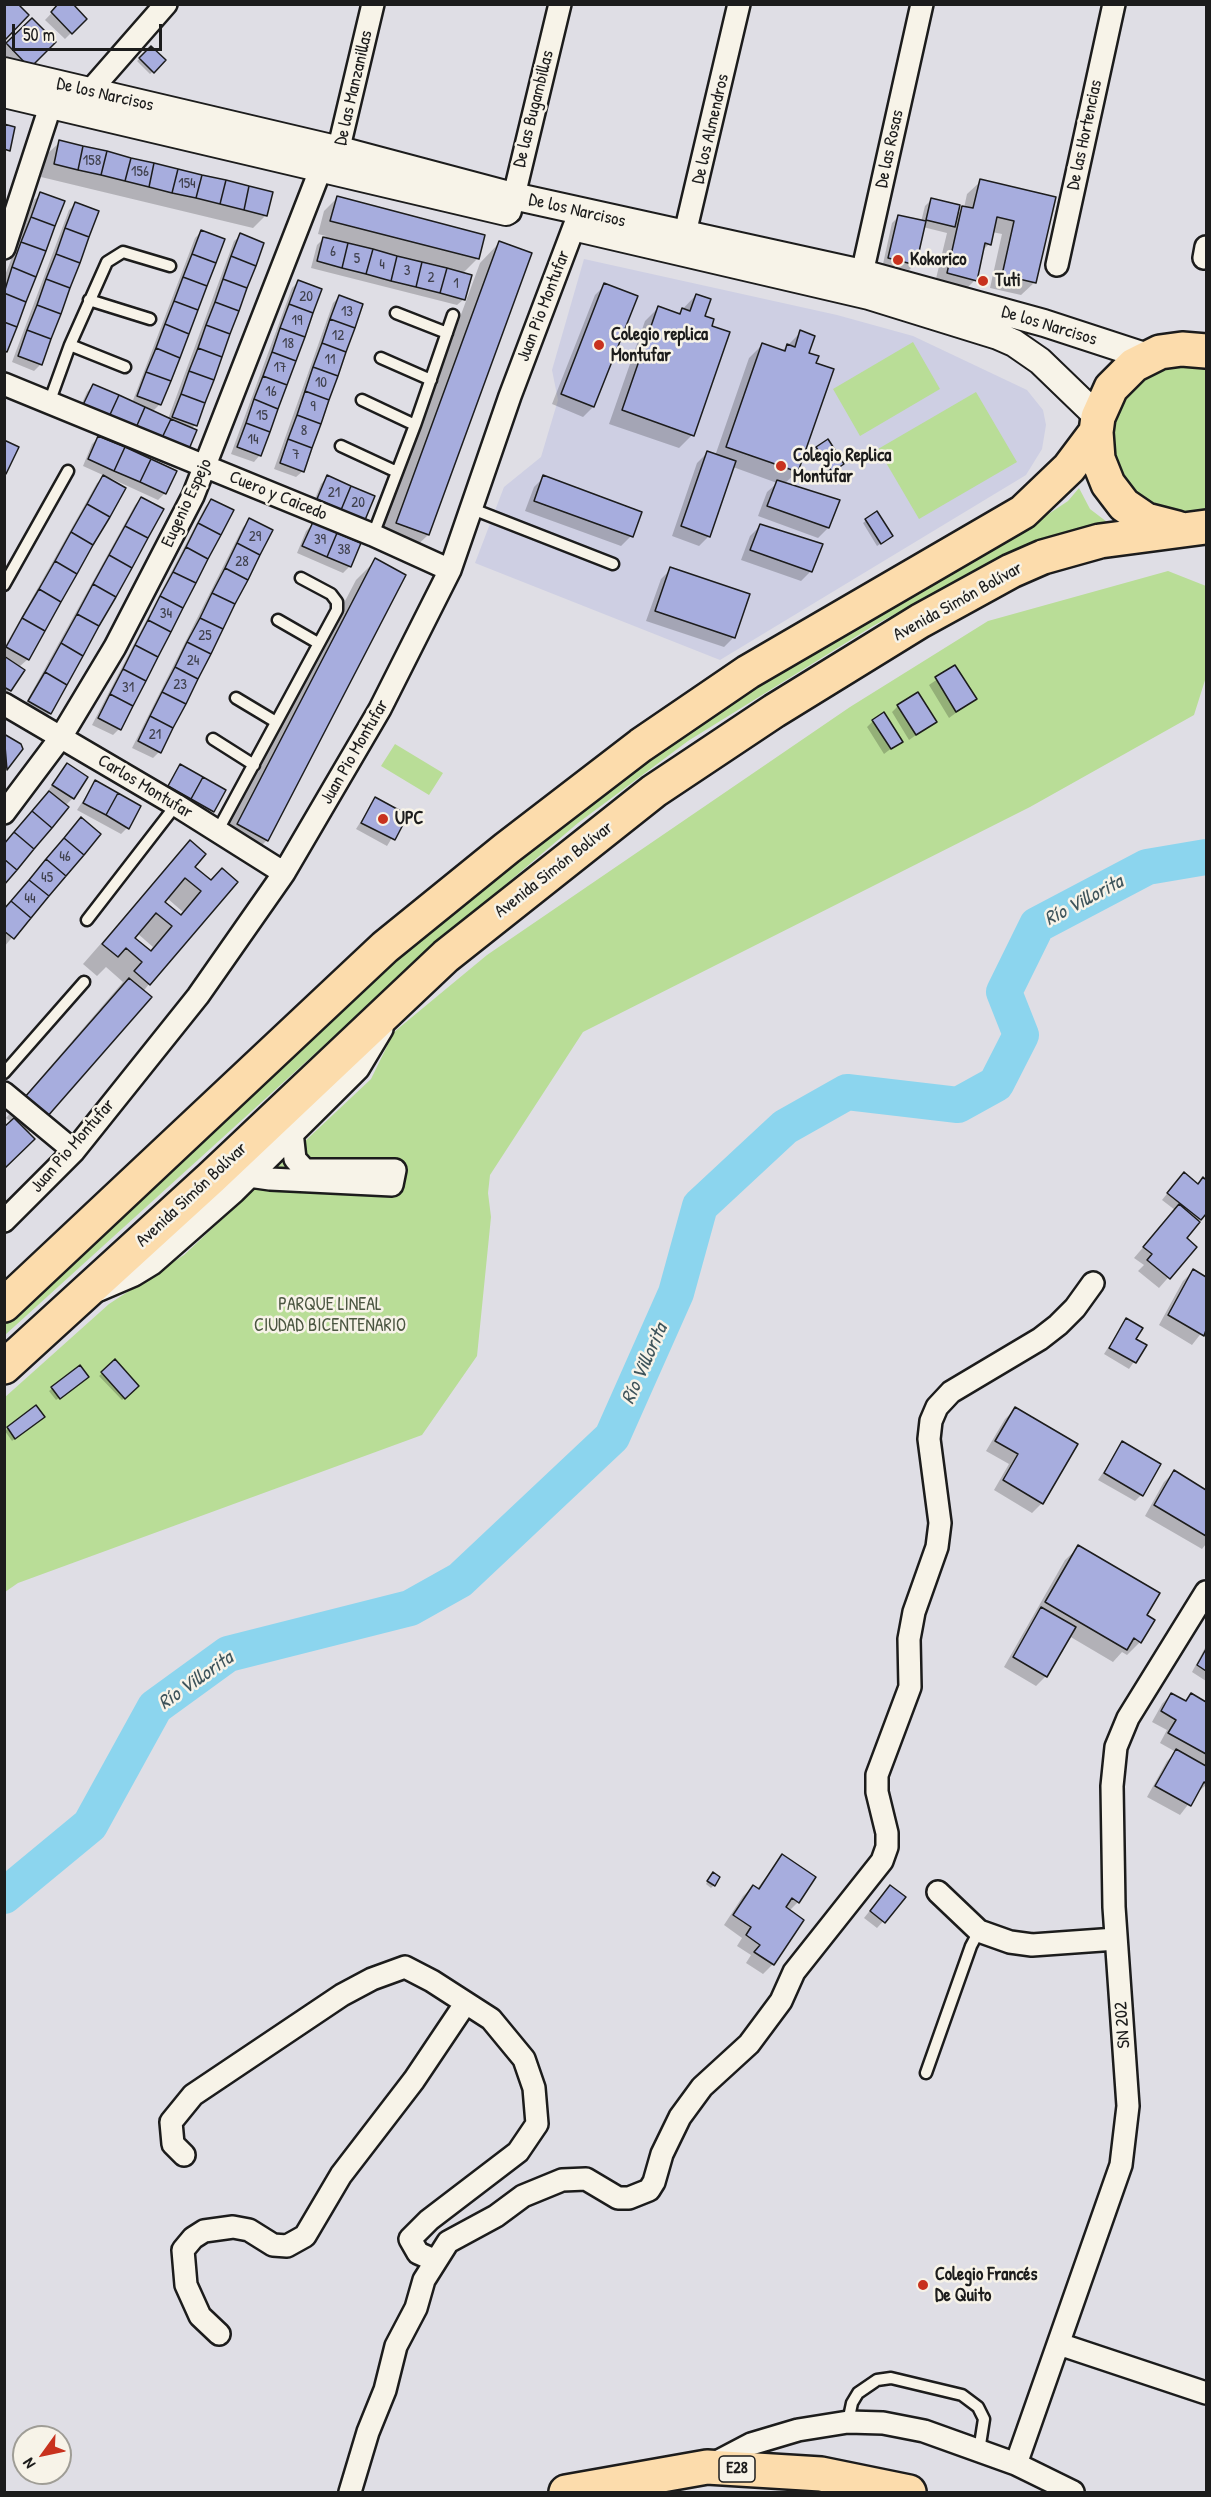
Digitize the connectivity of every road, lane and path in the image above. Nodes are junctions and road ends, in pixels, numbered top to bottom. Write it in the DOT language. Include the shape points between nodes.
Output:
graph roads {
  1 [pos="166,4"];
  2 [pos="373,4"];
  3 [pos="560,4"];
  4 [pos="739,4"];
  5 [pos="922,4"];
  6 [pos="1113,4"];
  7 [pos="4,72"];
  8 [pos="89,92"];
  9 [pos="4,94"];
  10 [pos="51,104"];
  11 [pos="332,163"];
  12 [pos="511,204"];
  13 [pos="577,219"];
  14 [pos="683,244"];
  15 [pos="4,248"];
  16 [pos="1057,265"];
  17 [pos="170,266"];
  18 [pos="860,283"];
  19 [pos="89,300"];
  20 [pos="396,313"];
  21 [pos="453,315"];
  22 [pos="150,319"];
  23 [pos="1206,328"];
  24 [pos="447,333"];
  25 [pos="70,345"];
  26 [pos="1206,351"];
  27 [pos="1154,354"];
  28 [pos="381,358"];
  29 [pos="125,367"];
  30 [pos="431,380"];
  31 [pos="4,384"];
  32 [pos="362,400"];
  33 [pos="49,403"];
  34 [pos="415,425"];
  35 [pos="1097,425"];
  36 [pos="341,446"];
  37 [pos="205,466"];
  38 [pos="68,471"];
  39 [pos="397,472"];
  40 [pos="469,508"];
  41 [pos="1202,528"];
  42 [pos="373,535"];
  43 [pos="613,564"];
  44 [pos="450,570"];
  45 [pos="302,578"];
  46 [pos="4,585"];
  47 [pos="278,620"];
  48 [pos="318,643"];
  49 [pos="236,698"];
  50 [pos="4,704"];
  51 [pos="276,722"];
  52 [pos="62,737"];
  53 [pos="213,739"];
  54 [pos="254,765"];
  55 [pos="176,805"];
  56 [pos="4,813"];
  57 [pos="218,831"];
  58 [pos="284,873"];
  59 [pos="87,920"];
  60 [pos="84,982"];
  61 [pos="401,997"];
  62 [pos="4,1073"];
  63 [pos="4,1093"];
  64 [pos="292,1132"];
  65 [pos="74,1151"];
  66 [pos="249,1176"];
  67 [pos="4,1221"];
  68 [pos="1092,1283"];
  69 [pos="84,1295"];
  70 [pos="4,1305"];
  71 [pos="4,1367"];
  72 [pos="1206,1592"];
  73 [pos="938,1892"];
  74 [pos="979,1930"];
  75 [pos="1116,1939"];
  76 [pos="465,2004"];
  77 [pos="926,2073"];
  78 [pos="184,2155"];
  79 [pos="436,2260"];
  80 [pos="219,2334"];
  81 [pos="1059,2344"];
  82 [pos="1206,2393"];
  83 [pos="848,2421"];
  84 [pos="979,2451"];
  85 [pos="1016,2464"];
  86 [pos="707,2467"];
  87 [pos="350,2493"];
  88 [pos="566,2493"];
  89 [pos="909,2493"];
  90 [pos="1073,2493"];
  1 -- 8 [label="street"];
  2 -- 11 [label="street, De las Manzanillas"];
  3 -- 12 [label="street, De las Bugambillas"];
  4 -- 14 [label="street, De los Almendros"];
  5 -- 18 [label="street, De las Rosas"];
  6 -- 16 [label="street, De las Hortencias"];
  7 -- 8 [label="street, De los Narcisos"];
  8 -- 11 [label="street, De los Narcisos"];
  9 -- 10 [label="street, De los Narcisos"];
  10 -- 11 [label="street, De los Narcisos"];
  10 -- 15 [label="street"];
  11 -- 12 [label="street, De los Narcisos"];
  11 -- 37 [label="street, Eugenio Espejo"];
  12 -- 13 [label="street, De los Narcisos"];
  13 -- 14 [label="street, De los Narcisos"];
  13 -- 40 [label="street, Juan Pio Montufar"];
  14 -- 18 [label="street, De los Narcisos"];
  17 -- 19 [label="lane" via="134,253 114,255"];
  18 -- 27 [label="street, De los Narcisos" via="1044,323"];
  18 -- 35 [label="street, De los Narcisos" via="1014,343 1040,361"];
  19 -- 22 [label="lane"];
  19 -- 25 [label="lane"];
  20 -- 24 [label="lane"];
  21 -- 24 [label="lane"];
  23 -- 27 [label="main road, Avenida Simón Bolívar"];
  24 -- 30 [label="lane"];
  25 -- 29 [label="lane"];
  25 -- 33 [label="lane"];
  26 -- 27 [label="main road, Avenida Simón Bolívar" via="1182,349"];
  27 -- 35 [label="main road, Avenida Simón Bolívar" via="1121,375 1111,388"];
  28 -- 30 [label="lane"];
  30 -- 34 [label="lane"];
  31 -- 33 [label="street, Cuero y Caicedo"];
  32 -- 34 [label="lane"];
  33 -- 37 [label="street, Cuero y Caicedo"];
  34 -- 39 [label="lane"];
  35 -- 41 [label="main road, Avenida Simón Bolívar" via="1098,459 1124,505 1146,520 1172,528"];
  35 -- 70 [label="main road, Avenida Simón Bolívar" via="1069,468 1023,512 748,672 641,745 507,848 385,947"];
  36 -- 39 [label="lane"];
  37 -- 42 [label="street, Cuero y Caicedo"];
  37 -- 52 [label="street, Eugenio Espejo" via="115,647"];
  38 -- 46 [label="lane"];
  39 -- 42 [label="lane"];
  40 -- 43 [label="lane"];
  40 -- 44 [label="street, Juan Pio Montufar"];
  41 -- 61 [label="main road, Avenida Simón Bolívar" via="1100,541 1061,551 1011,571 920,621 654,791 446,956"];
  42 -- 44 [label="street, Cuero y Caicedo"];
  44 -- 58 [label="street, Juan Pio Montufar" via="380,709"];
  45 -- 48 [label="lane" via="331,594 337,602 337,610"];
  47 -- 48 [label="lane"];
  48 -- 51 [label="lane"];
  49 -- 51 [label="lane"];
  50 -- 52 [label="street, Carlos Montufar"];
  51 -- 54 [label="lane"];
  52 -- 55 [label="street, Carlos Montufar"];
  52 -- 56 [label="street, Eugenio Espejo"];
  53 -- 54 [label="lane"];
  54 -- 57 [label="lane"];
  55 -- 57 [label="street, Carlos Montufar"];
  55 -- 59 [label="lane"];
  57 -- 58 [label="street, Carlos Montufar"];
  58 -- 65 [label="street, Juan Pio Montufar" via="198,996"];
  60 -- 62 [label="lane"];
  61 -- 64 [label="street" via="358,1069"];
  61 -- 69 [label="main road, Avenida Simón Bolívar"];
  63 -- 65 [label="street"];
  64 -- 66 [label="street"];
  64 -- 66 [label="street" via="295,1159 305,1170 395,1170 392,1185"];
  65 -- 67 [label="street, Juan Pio Montufar"];
  66 -- 69 [label="street" via="152,1264"];
  68 -- 79 [label="street" via="1058,1325 951,1392 937,1407 931,1421 929,1439 940,1523 937,1547 914,1612 909,1639 910,1687 877,1775 887,1833 882,1861 794,1972 781,2001 749,2044 702,2088 680,2117 649,2190 618,2198 585,2179 562,2180 524,2196 448,2242"];
  69 -- 71 [label="main road, Avenida Simón Bolívar"];
  72 -- 75 [label="street, SN 202" via="1128,1718 1116,1747 1112,1786"];
  73 -- 74 [label="street"];
  74 -- 75 [label="street" via="1010,1942 1032,1945"];
  74 -- 77 [label="lane"];
  75 -- 81 [label="street, SN 202" via="1128,2106 1121,2165"];
  76 -- 78 [label="street" via="405,1967 362,1984 193,2095 171,2122 173,2144"];
  76 -- 79 [label="street" via="491,2019 524,2059 534,2088 537,2124 518,2152 410,2239 418,2253"];
  76 -- 80 [label="street" via="414,2080 341,2175 305,2236 287,2246 273,2245 249,2230 233,2227 204,2231 183,2250 186,2285 200,2316"];
  79 -- 87 [label="street" via="396,2346"];
  81 -- 82 [label="street"];
  81 -- 85 [label="street, SN 202"];
  83 -- 84 [label="street" via="924,2431"];
  83 -- 84 [label="lane" via="858,2393 877,2380 891,2378 962,2395 978,2407 984,2419"];
  83 -- 86 [label="street" via="751,2444"];
  84 -- 85 [label="street"];
  85 -- 90 [label="street"];
  86 -- 88 [label="main road, E28"];
  86 -- 89 [label="main road, E28" via="821,2474"];
}
